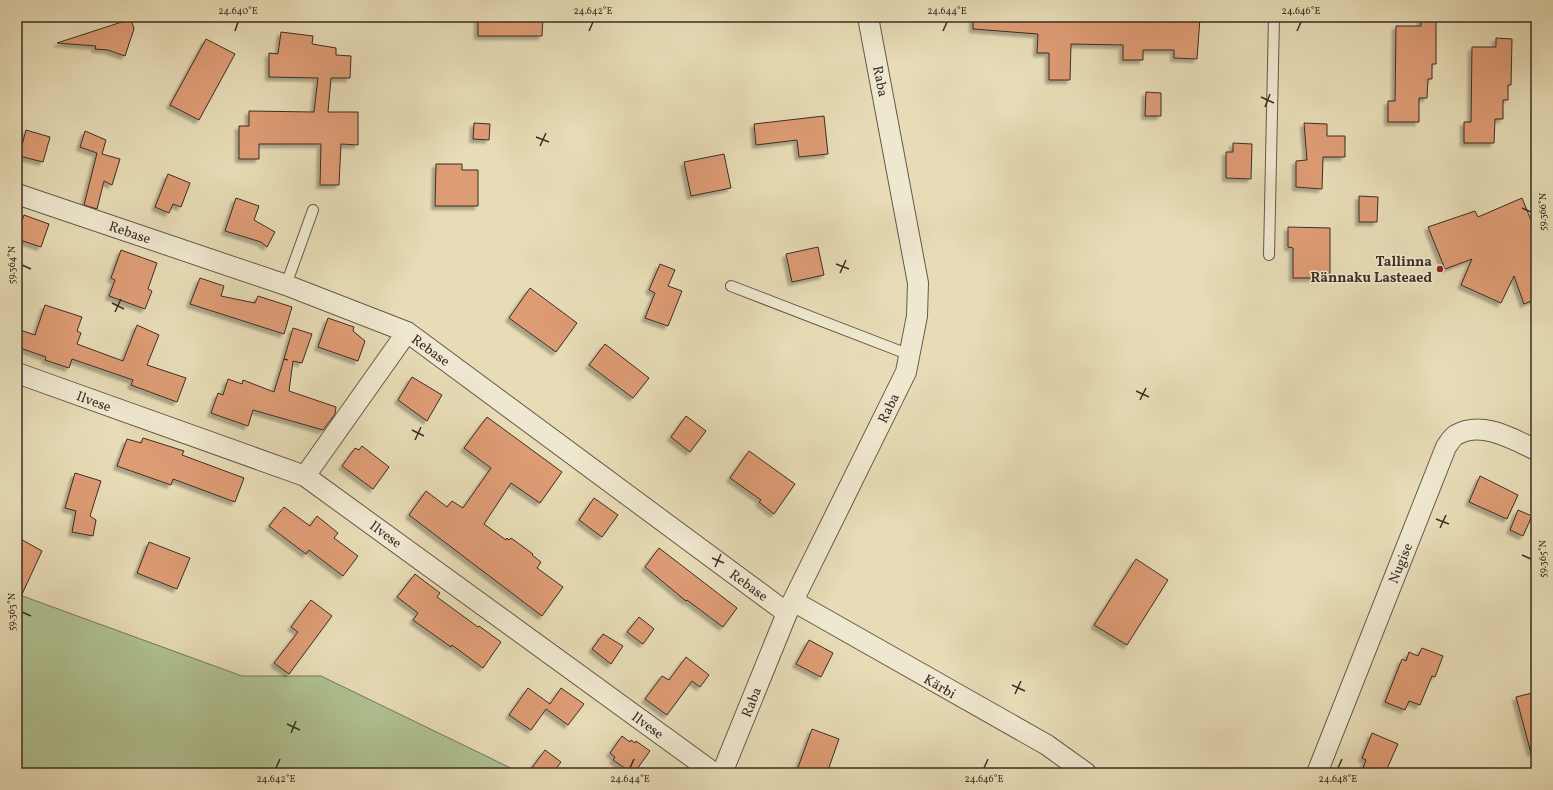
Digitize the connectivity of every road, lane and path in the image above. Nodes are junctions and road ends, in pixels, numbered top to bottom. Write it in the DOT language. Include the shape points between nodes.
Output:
graph roads {
  1 [pos="868,17"];
  2 [pos="1274,17"];
  3 [pos="17,194"];
  4 [pos="313,210"];
  5 [pos="1269,255"];
  6 [pos="286,285"];
  7 [pos="731,286"];
  8 [pos="407,332"];
  9 [pos="910,355"];
  10 [pos="17,374"];
  11 [pos="1536,450"];
  12 [pos="305,476"];
  13 [pos="790,607"];
  14 [pos="714,773"];
  15 [pos="722,773"];
  16 [pos="1086,773"];
  17 [pos="1317,773"];
  1 -- 9 [label="street, Raba" via="918,283 917,316"];
  2 -- 5 [label="lane"];
  3 -- 6 [label="street, Rebase"];
  4 -- 6 [label="lane"];
  6 -- 8 [label="street, Rebase"];
  7 -- 9 [label="lane"];
  8 -- 12 [label="street"];
  8 -- 13 [label="street, Rebase"];
  9 -- 13 [label="street, Raba" via="906,372"];
  10 -- 12 [label="street, Ilvese"];
  11 -- 17 [label="street, Nugise" via="1497,432 1475,429 1455,435 1446,447"];
  12 -- 14 [label="street, Ilvese"];
  13 -- 15 [label="street, Raba"];
  13 -- 16 [label="street, Kärbi" via="1048,746"];
}
